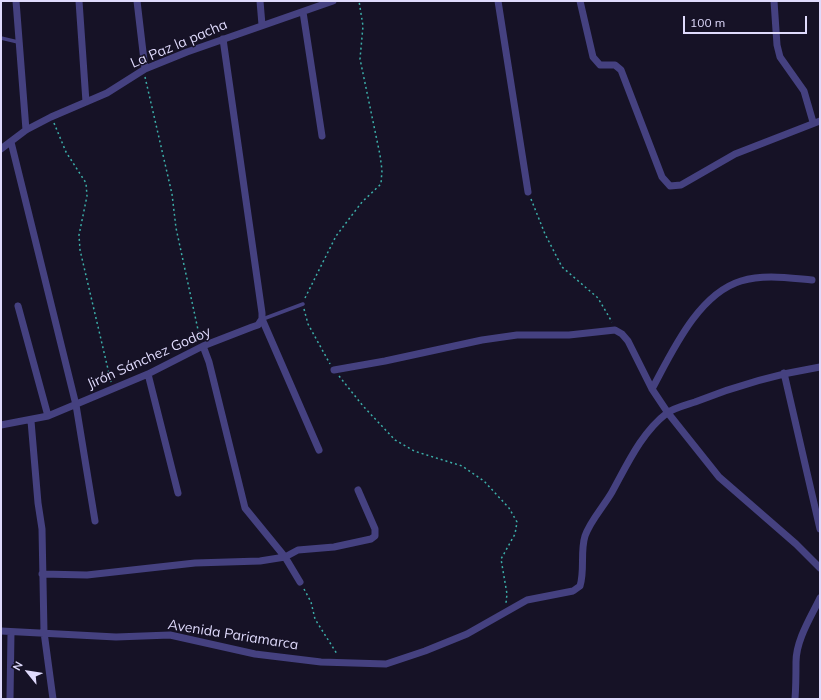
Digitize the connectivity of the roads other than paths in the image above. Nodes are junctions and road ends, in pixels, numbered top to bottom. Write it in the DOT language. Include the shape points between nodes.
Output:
graph roads {
  1 [pos="16,1"];
  2 [pos="79,1"];
  3 [pos="137,1"];
  4 [pos="260,1"];
  5 [pos="333,1"];
  6 [pos="498,1"];
  7 [pos="580,1"];
  8 [pos="774,1"];
  9 [pos="325,2"];
  10 [pos="303,12"];
  11 [pos="262,25"];
  12 [pos="1,38"];
  13 [pos="223,38"];
  14 [pos="18,42"];
  15 [pos="145,69"];
  16 [pos="86,102"];
  17 [pos="817,121"];
  18 [pos="26,130"];
  19 [pos="322,136"];
  20 [pos="11,142"];
  21 [pos="1,149"];
  22 [pos="528,192"];
  23 [pos="812,280"];
  24 [pos="303,304"];
  25 [pos="18,306"];
  26 [pos="262,319"];
  27 [pos="203,346"];
  28 [pos="820,367"];
  29 [pos="334,370"];
  30 [pos="784,373"];
  31 [pos="148,374"];
  32 [pos="652,389"];
  33 [pos="76,405"];
  34 [pos="668,413"];
  35 [pos="48,416"];
  36 [pos="32,421"];
  37 [pos="1,425"];
  38 [pos="319,450"];
  39 [pos="358,490"];
  40 [pos="178,492"];
  41 [pos="95,521"];
  42 [pos="820,529"];
  43 [pos="285,557"];
  44 [pos="820,568"];
  45 [pos="42,574"];
  46 [pos="300,582"];
  47 [pos="820,598"];
  48 [pos="1,631"];
  49 [pos="11,632"];
  50 [pos="44,632"];
  51 [pos="10,699"];
  52 [pos="53,699"];
  53 [pos="795,699"];
  1 -- 14 [label="street"];
  2 -- 16 [label="street"];
  3 -- 15 [label="street"];
  4 -- 11 [label="street"];
  5 -- 9 [label="street, La Paz la pacha"];
  6 -- 22 [label="street"];
  7 -- 17 [label="street" via="593,57 598,64 615,65 621,70 662,177 670,186 681,185 735,154"];
  8 -- 17 [label="street" via="780,57 804,91"];
  9 -- 10 [label="street, La Paz la pacha"];
  10 -- 11 [label="street, La Paz la pacha"];
  10 -- 19 [label="street"];
  11 -- 13 [label="street, La Paz la pacha"];
  12 -- 14 [label="lane"];
  13 -- 15 [label="street, La Paz la pacha"];
  13 -- 26 [label="street"];
  14 -- 18 [label="street"];
  15 -- 16 [label="street, La Paz la pacha" via="107,93"];
  16 -- 18 [label="street, La Paz la pacha"];
  18 -- 20 [label="street, La Paz la pacha"];
  20 -- 21 [label="street, La Paz la pacha"];
  20 -- 33 [label="street"];
  23 -- 32 [label="street" via="774,277 742,280 724,288 706,303 690,324"];
  24 -- 26 [label="lane, Jirón Sánchez Godoy"];
  25 -- 35 [label="street"];
  26 -- 27 [label="street, Jirón Sánchez Godoy" via="258,325"];
  26 -- 38 [label="street"];
  27 -- 31 [label="street, Jirón Sánchez Godoy"];
  27 -- 43 [label="street" via="245,508"];
  28 -- 30 [label="street"];
  29 -- 32 [label="street" via="516,335 568,335 616,330 628,341"];
  30 -- 34 [label="street" via="740,385"];
  30 -- 42 [label="street"];
  31 -- 33 [label="street, Jirón Sánchez Godoy"];
  31 -- 40 [label="street"];
  32 -- 34 [label="street"];
  33 -- 35 [label="street, Jirón Sánchez Godoy"];
  33 -- 41 [label="street"];
  34 -- 44 [label="street" via="719,477"];
  34 -- 50 [label="street, Avenida Pariamarca" via="650,429 638,445 607,502 586,533 582,546 583,578 580,586 573,591 527,600 467,634 425,651 386,664 342,663 255,654 170,635 116,637"];
  35 -- 36 [label="street, Jirón Sánchez Godoy"];
  36 -- 37 [label="street, Jirón Sánchez Godoy"];
  36 -- 45 [label="street" via="42,529"];
  39 -- 43 [label="street" via="375,530 375,536 334,547 298,550"];
  43 -- 45 [label="street" via="260,561 195,563 87,575"];
  43 -- 46 [label="street"];
  45 -- 50 [label="street"];
  47 -- 53 [label="street" via="798,648"];
  48 -- 49 [label="street, Avenida Pariamarca"];
  49 -- 50 [label="street, Avenida Pariamarca"];
  49 -- 51 [label="street"];
  50 -- 52 [label="street"];
}
